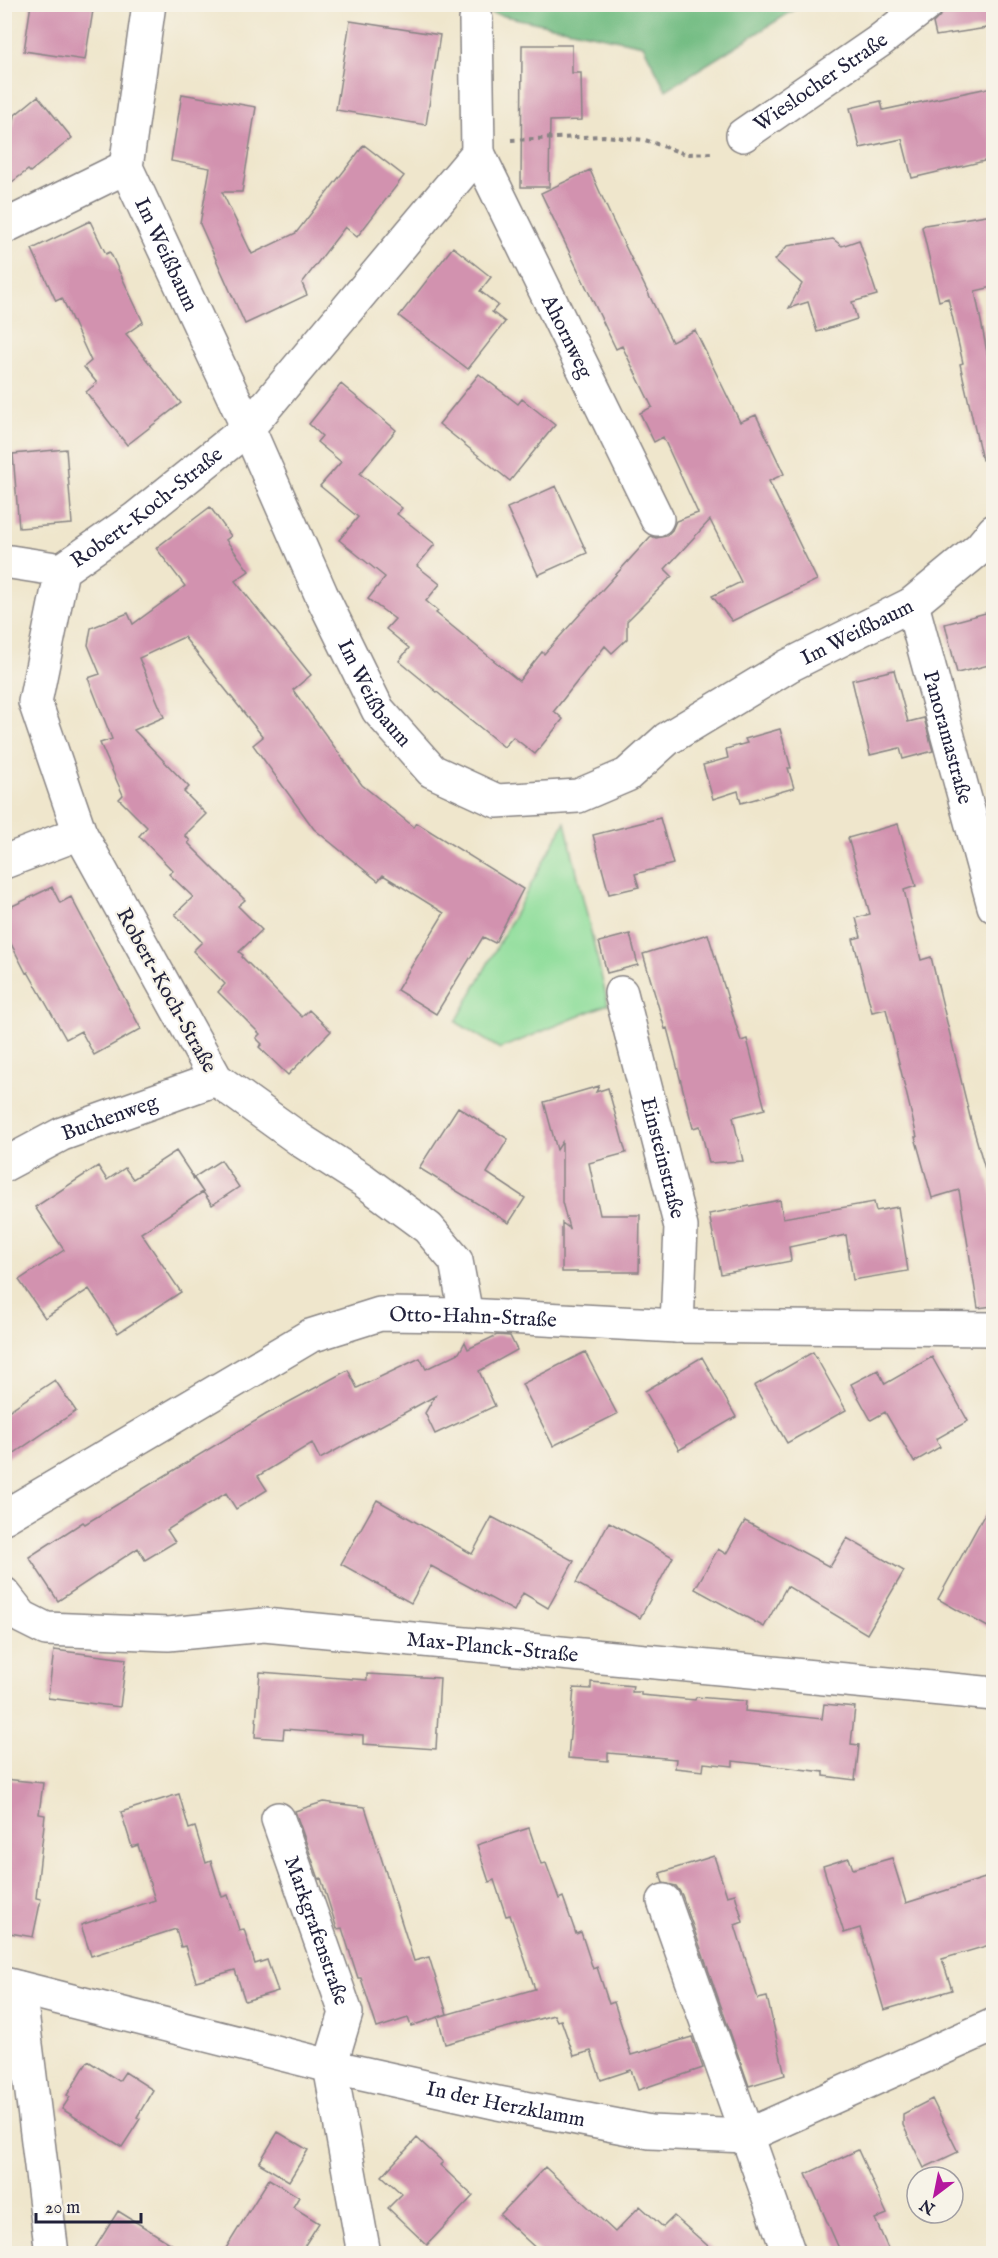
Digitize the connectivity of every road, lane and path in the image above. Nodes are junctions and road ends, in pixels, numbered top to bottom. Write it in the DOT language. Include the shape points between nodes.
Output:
graph roads {
  1 [pos="149,4"];
  2 [pos="927,4"];
  3 [pos="476,20"];
  4 [pos="743,135"];
  5 [pos="478,147"];
  6 [pos="126,167"];
  7 [pos="4,227"];
  8 [pos="248,428"];
  9 [pos="657,519"];
  10 [pos="993,531"];
  11 [pos="4,561"];
  12 [pos="62,570"];
  13 [pos="912,604"];
  14 [pos="80,833"];
  15 [pos="4,862"];
  16 [pos="993,906"];
  17 [pos="621,993"];
  18 [pos="216,1079"];
  19 [pos="4,1165"];
  20 [pos="466,1315"];
  21 [pos="677,1326"];
  22 [pos="993,1329"];
  23 [pos="4,1517"];
  24 [pos="4,1594"];
  25 [pos="993,1694"];
  26 [pos="278,1819"];
  27 [pos="664,1901"];
  28 [pos="12,1986"];
  29 [pos="993,2025"];
  30 [pos="330,2066"];
  31 [pos="746,2136"];
  32 [pos="778,2247"];
  33 [pos="52,2253"];
  34 [pos="364,2253"];
  1 -- 6 [label="street"];
  2 -- 4 [label="street, Wieslocher Straße"];
  3 -- 5 [label="street"];
  4 -- 5 [label="path" via="715,153 685,154 645,140 604,136"];
  5 -- 8 [label="street, Robert-Koch-Straße"];
  5 -- 9 [label="street, Ahornweg"];
  6 -- 7 [label="street"];
  6 -- 8 [label="street, Im Weißbaum"];
  8 -- 12 [label="street, Robert-Koch-Straße" via="135,519"];
  8 -- 13 [label="street, Im Weißbaum" via="321,594 378,710 432,771 497,801 578,796 627,775 667,739 768,678"];
  10 -- 13 [label="street, Im Weißbaum" via="980,548"];
  11 -- 12 [label="street"];
  12 -- 14 [label="street, Robert-Koch-Straße" via="35,702"];
  13 -- 16 [label="street, Panoramastraße"];
  14 -- 15 [label="street"];
  14 -- 18 [label="street, Robert-Koch-Straße"];
  17 -- 21 [label="street, Einsteinstraße" via="681,1227"];
  18 -- 19 [label="street, Buchenweg" via="62,1134"];
  18 -- 20 [label="street, Robert-Koch-Straße" via="428,1228 456,1261"];
  20 -- 21 [label="street, Otto-Hahn-Straße"];
  20 -- 23 [label="street, Otto-Hahn-Straße" via="380,1314 309,1336"];
  21 -- 22 [label="street, Otto-Hahn-Straße"];
  24 -- 25 [label="street, Max-Planck-Straße" via="22,1617 46,1629 168,1634 264,1625"];
  26 -- 30 [label="street, Markgrafenstraße" via="346,2013"];
  27 -- 31 [label="street"];
  28 -- 30 [label="street, In der Herzklamm"];
  28 -- 33 [label="street"];
  29 -- 31 [label="street, In der Herzklamm"];
  30 -- 31 [label="street, In der Herzklamm" via="650,2132"];
  30 -- 34 [label="street, Markgrafenstraße"];
  31 -- 32 [label="street"];
}
